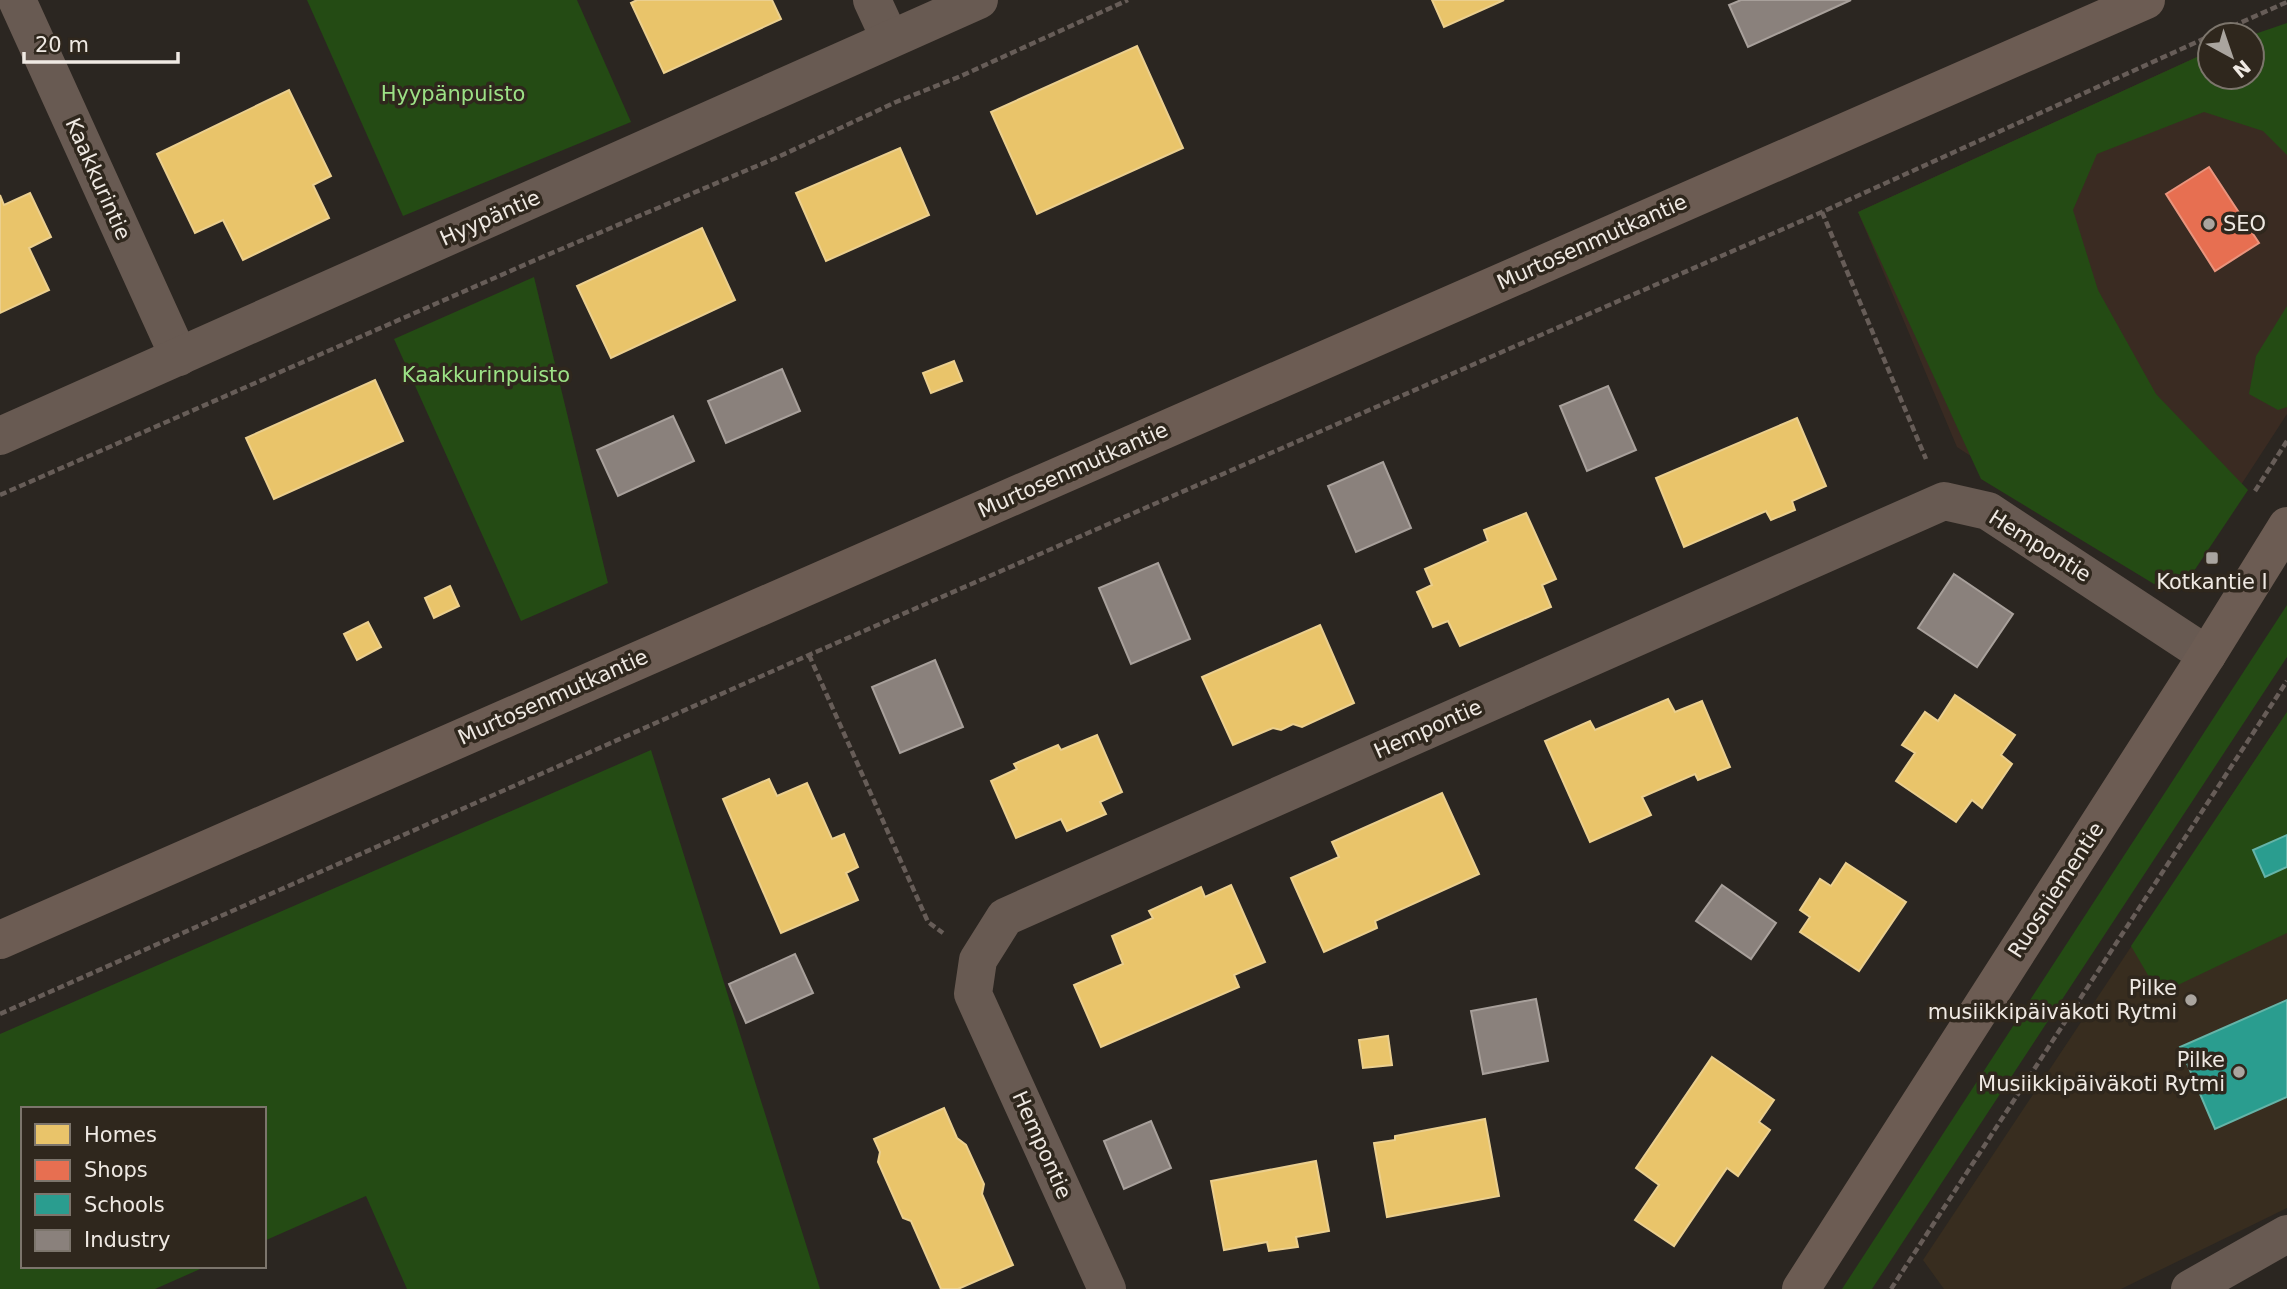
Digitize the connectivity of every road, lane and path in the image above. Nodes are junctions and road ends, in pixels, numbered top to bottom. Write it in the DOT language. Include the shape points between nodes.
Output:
graph roads {
  1 [pos="17,0"];
  2 [pos="872,0"];
  3 [pos="979,0"];
  4 [pos="1128,0"];
  5 [pos="2146,0"];
  6 [pos="2287,2"];
  7 [pos="2245,21"];
  8 [pos="890,39"];
  9 [pos="2196,43"];
  10 [pos="1822,212"];
  11 [pos="179,357"];
  12 [pos="0,436"];
  13 [pos="0,495"];
  14 [pos="1944,501"];
  15 [pos="2287,526"];
  16 [pos="809,655"];
  17 [pos="2207,655"];
  18 [pos="2287,681"];
  19 [pos="0,940"];
  20 [pos="978,960"];
  21 [pos="0,1014"];
  22 [pos="2287,1234"];
  23 [pos="1107,1289"];
  24 [pos="1801,1289"];
  25 [pos="1891,1289"];
  26 [pos="2190,1289"];
  1 -- 11 [label="street, Kaakkurintie"];
  2 -- 8 [label="street"];
  3 -- 8 [label="street, Hyypäntie"];
  4 -- 13 [label="path"];
  5 -- 19 [label="street, Murtosenmutkantie"];
  6 -- 7 [label="path"];
  8 -- 11 [label="street, Hyypäntie"];
  9 -- 10 [label="path"];
  10 -- 14 [label="path"];
  10 -- 16 [label="path"];
  11 -- 12 [label="street, Hyypäntie"];
  14 -- 17 [label="street, Hempontie" via="1988,511"];
  14 -- 20 [label="street, Hempontie" via="1004,917"];
  15 -- 17 [label="street, Ruosniementie"];
  16 -- 20 [label="path" via="928,922"];
  16 -- 21 [label="path"];
  17 -- 24 [label="street, Ruosniementie"];
  18 -- 25 [label="path"];
  20 -- 23 [label="street, Hempontie" via="973,994"];
  22 -- 26 [label="street"];
}
